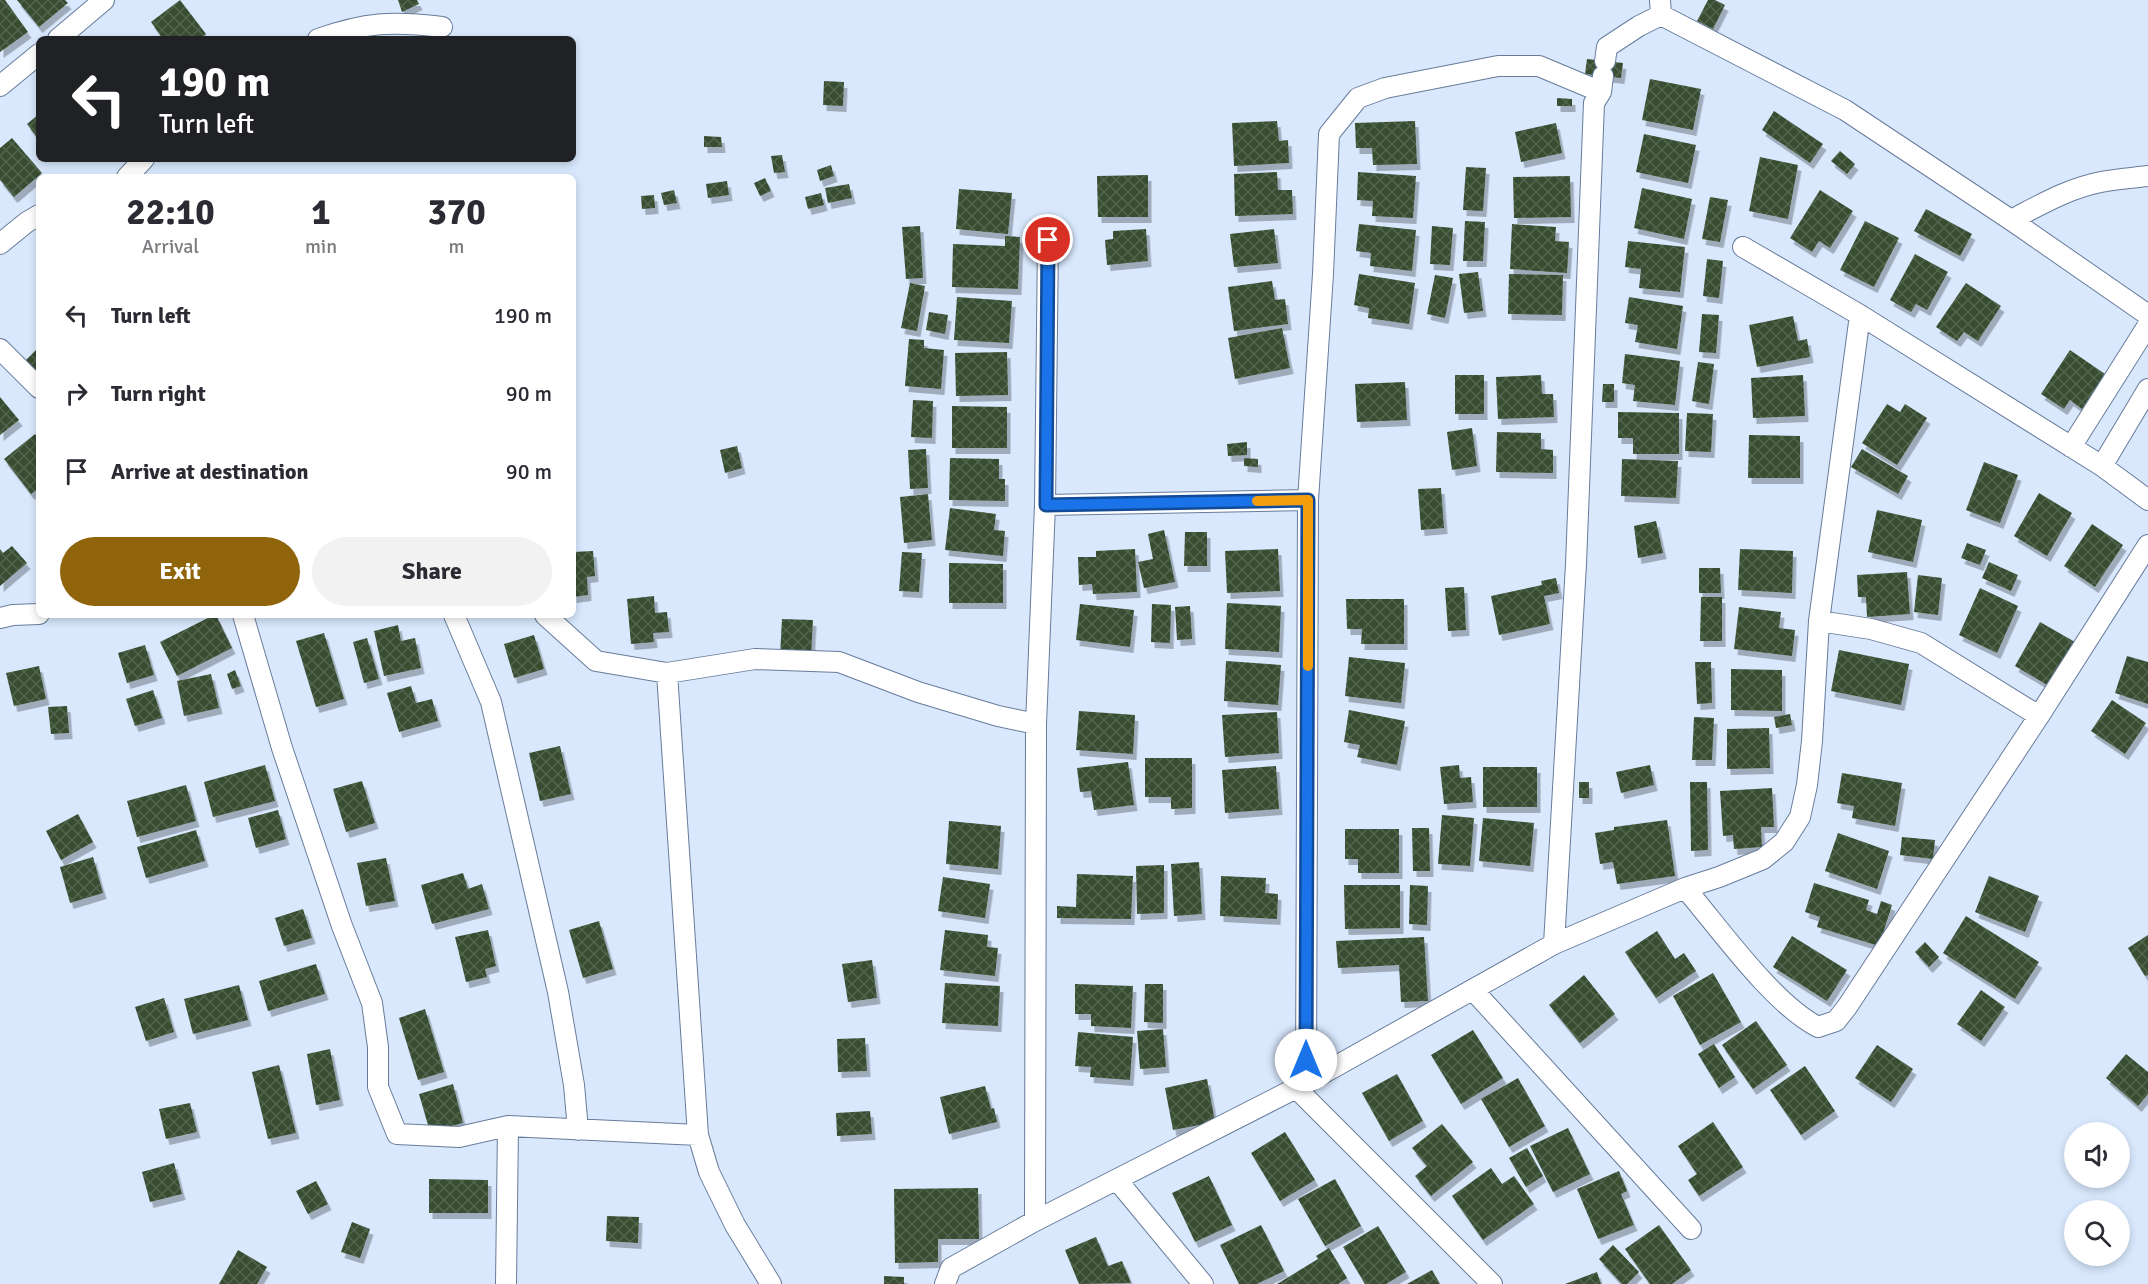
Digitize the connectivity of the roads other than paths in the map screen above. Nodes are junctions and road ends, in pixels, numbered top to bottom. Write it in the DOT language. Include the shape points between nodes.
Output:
graph roads {
  1 [pos="104,0"];
  2 [pos="1660,7"];
  3 [pos="442,27"];
  4 [pos="62,36"];
  5 [pos="326,36"];
  6 [pos="36,56"];
  7 [pos="1603,76"];
  8 [pos="0,86"];
  9 [pos="141,162"];
  10 [pos="130,174"];
  11 [pos="2148,176"];
  12 [pos="36,217"];
  13 [pos="2011,220"];
  14 [pos="1048,240"];
  15 [pos="0,244"];
  16 [pos="1743,247"];
  17 [pos="1860,315"];
  18 [pos="2148,315"];
  19 [pos="2148,325"];
  20 [pos="0,349"];
  21 [pos="36,385"];
  22 [pos="2148,389"];
  23 [pos="2071,447"];
  24 [pos="2102,466"];
  25 [pos="1308,500"];
  26 [pos="2148,500"];
  27 [pos="1046,505"];
  28 [pos="2148,545"];
  29 [pos="36,614"];
  30 [pos="0,618"];
  31 [pos="244,618"];
  32 [pos="455,618"];
  33 [pos="548,618"];
  34 [pos="1819,621"];
  35 [pos="667,673"];
  36 [pos="2039,716"];
  37 [pos="1036,724"];
  38 [pos="1685,888"];
  39 [pos="1554,944"];
  40 [pos="1473,990"];
  41 [pos="1301,1085"];
  42 [pos="508,1126"];
  43 [pos="578,1130"];
  44 [pos="698,1135"];
  45 [pos="1117,1180"];
  46 [pos="1035,1221"];
  47 [pos="1691,1229"];
  48 [pos="506,1284"];
  49 [pos="771,1284"];
  50 [pos="945,1284"];
  51 [pos="1203,1284"];
  52 [pos="1492,1284"];
  1 -- 4 [label="street"];
  2 -- 7 [label="street" via="1607,47"];
  2 -- 13 [label="street" via="1845,110"];
  3 -- 5 [label="street" via="377,23"];
  6 -- 8 [label="street"];
  7 -- 25 [label="street" via="1539,66 1498,66 1385,88 1358,98 1329,134"];
  7 -- 39 [label="street" via="1594,103 1576,564"];
  9 -- 10 [label="street"];
  11 -- 13 [label="street" via="2080,188"];
  12 -- 15 [label="street"];
  13 -- 18 [label="street"];
  14 -- 27 [label="street"];
  16 -- 17 [label="street"];
  17 -- 23 [label="street"];
  17 -- 34 [label="street"];
  19 -- 23 [label="street"];
  20 -- 21 [label="street"];
  22 -- 24 [label="street"];
  23 -- 24 [label="street"];
  24 -- 26 [label="street"];
  25 -- 27 [label="street"];
  25 -- 41 [label="street"];
  27 -- 37 [label="street"];
  28 -- 36 [label="street"];
  29 -- 30 [label="street"];
  31 -- 42 [label="street" via="282,748 372,1003 378,1087 397,1134 459,1137"];
  32 -- 43 [label="street" via="491,702 558,992"];
  33 -- 35 [label="street" via="596,661"];
  34 -- 36 [label="street" via="1871,629 1921,643"];
  34 -- 38 [label="street" via="1812,741 1800,818 1784,842 1763,859"];
  35 -- 37 [label="street" via="755,658 839,662 918,692"];
  35 -- 44 [label="street"];
  36 -- 38 [label="street" via="1836,1021 1818,1027 1804,1019 1762,979"];
  37 -- 46 [label="street"];
  38 -- 39 [label="street"];
  39 -- 40 [label="street"];
  40 -- 41 [label="street"];
  40 -- 47 [label="street"];
  41 -- 45 [label="street"];
  41 -- 52 [label="street"];
  42 -- 43 [label="street"];
  42 -- 48 [label="street"];
  43 -- 44 [label="street"];
  44 -- 49 [label="street" via="709,1172"];
  45 -- 46 [label="street"];
  45 -- 51 [label="street"];
  46 -- 50 [label="street" via="951,1268"];
}
